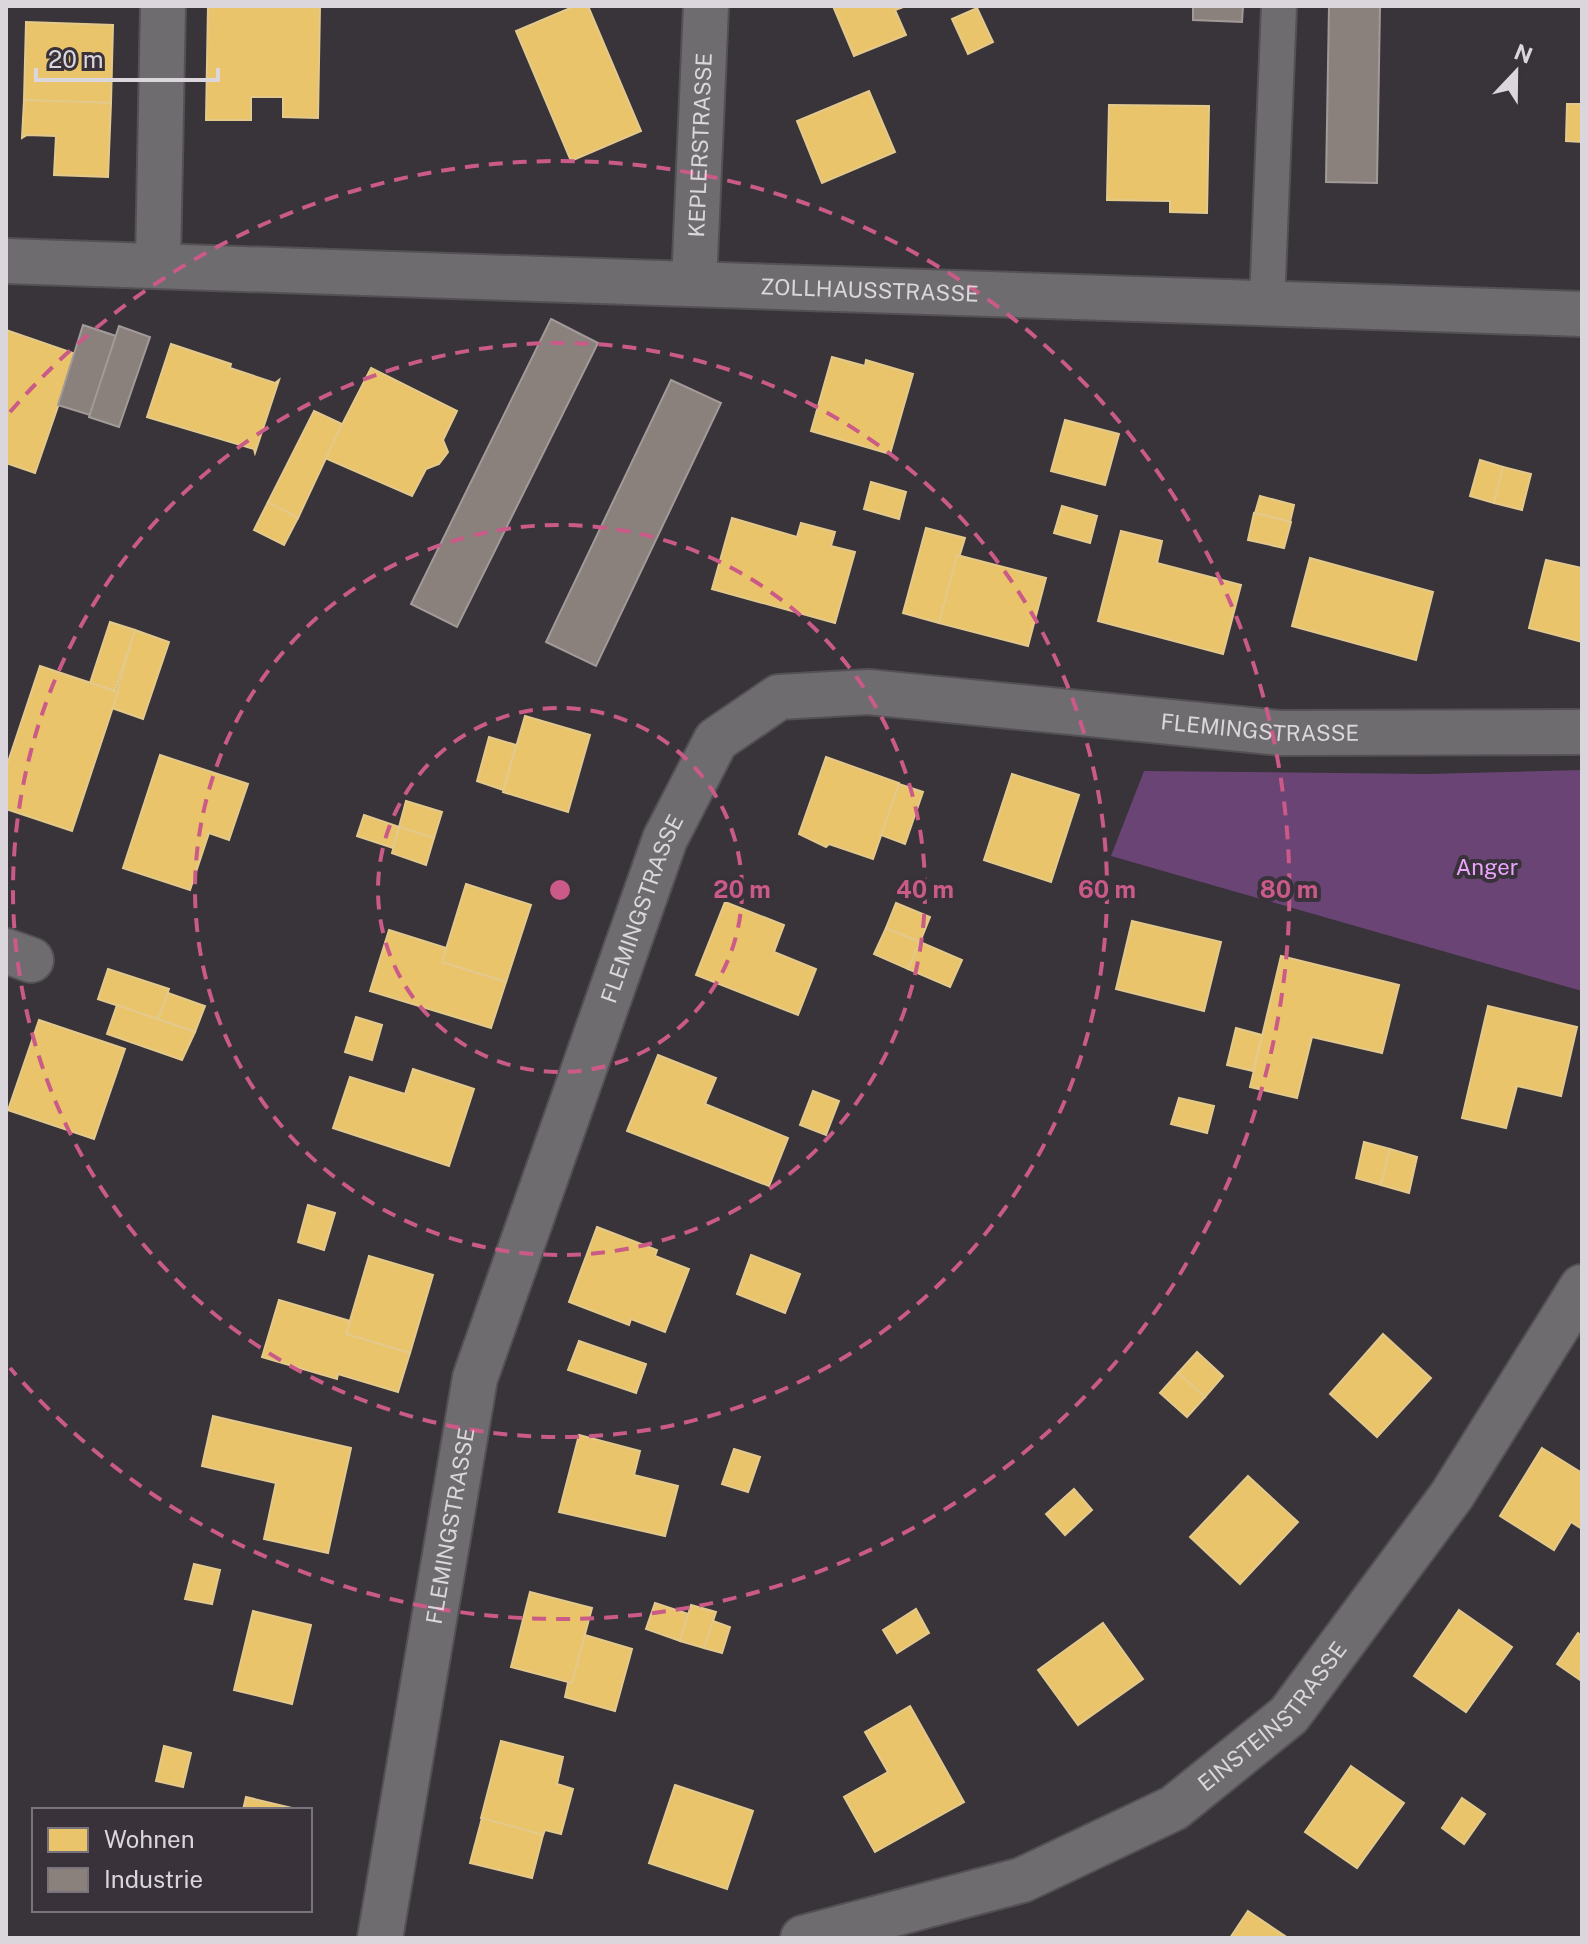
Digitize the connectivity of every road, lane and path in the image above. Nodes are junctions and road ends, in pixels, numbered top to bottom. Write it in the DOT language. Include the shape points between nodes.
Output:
graph roads {
  1 [pos="163,6"];
  2 [pos="706,6"];
  3 [pos="1279,6"];
  4 [pos="6,261"];
  5 [pos="158,263"];
  6 [pos="694,283"];
  7 [pos="1267,303"];
  8 [pos="1582,314"];
  9 [pos="1582,732"];
  10 [pos="1582,1287"];
  11 [pos="380,1938"];
  12 [pos="803,1938"];
  1 -- 5 [label="street"];
  2 -- 6 [label="street, KEPLERSTRASSE"];
  3 -- 7 [label="lane"];
  4 -- 5 [label="street, ZOLLHAUSSTRASSE"];
  5 -- 6 [label="street, ZOLLHAUSSTRASSE"];
  6 -- 7 [label="street, ZOLLHAUSSTRASSE"];
  7 -- 8 [label="street, ZOLLHAUSSTRASSE"];
  9 -- 11 [label="street, FLEMINGSTRASSE" via="1280,733 868,692 779,697 716,740 665,839 475,1378"];
  10 -- 12 [label="street, EINSTEINSTRASSE" via="1452,1495 1289,1715 1174,1808 1022,1880"];
}
